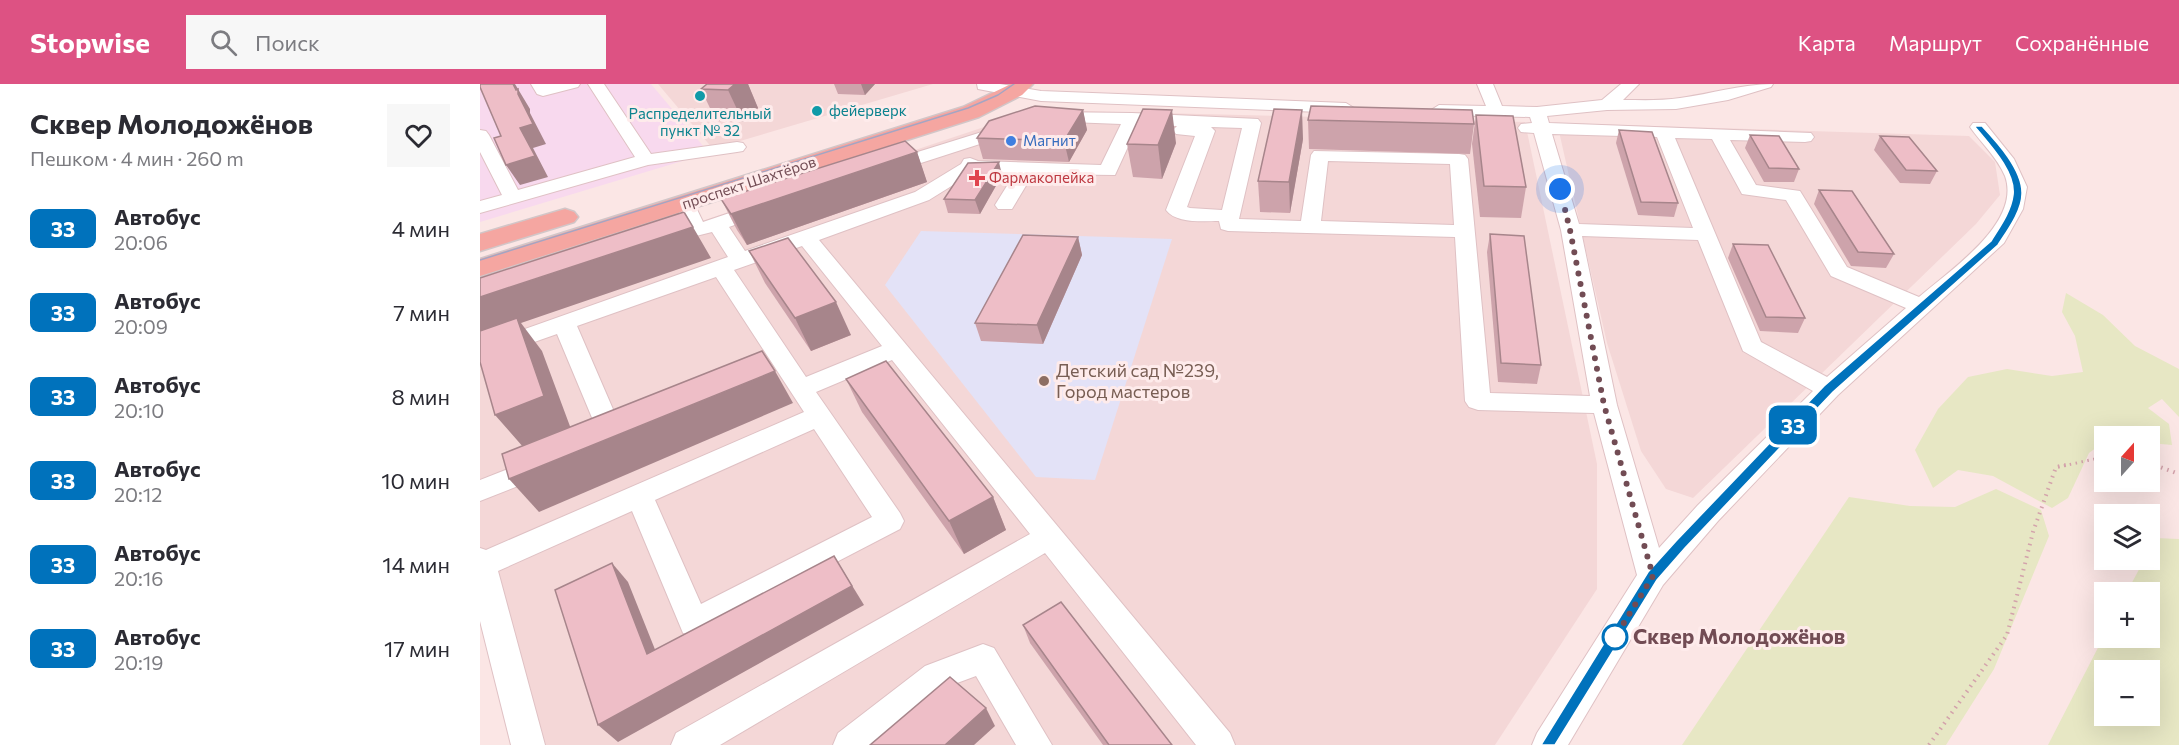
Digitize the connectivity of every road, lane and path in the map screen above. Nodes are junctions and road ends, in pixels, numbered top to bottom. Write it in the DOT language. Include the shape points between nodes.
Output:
graph roads {
  1 [pos="539,84"];
  2 [pos="572,84"];
  3 [pos="596,84"];
  4 [pos="1154,84"];
  5 [pos="1485,84"];
  6 [pos="1631,84"];
  7 [pos="1765,84"];
  8 [pos="985,85"];
  9 [pos="1019,88"];
  10 [pos="1041,96"];
  11 [pos="1145,100"];
  12 [pos="1607,105"];
  13 [pos="1266,106"];
  14 [pos="1358,108"];
  15 [pos="1427,110"];
  16 [pos="1496,111"];
  17 [pos="1035,120"];
  18 [pos="1540,120"];
  19 [pos="1130,123"];
  20 [pos="1258,123"];
  21 [pos="1439,127"];
  22 [pos="1979,127"];
  23 [pos="715,130"];
  24 [pos="1664,132"];
  25 [pos="1718,134"];
  26 [pos="480,135"];
  27 [pos="1805,137"];
  28 [pos="974,139"];
  29 [pos="743,154"];
  30 [pos="646,160"];
  31 [pos="970,166"];
  32 [pos="1027,168"];
  33 [pos="873,172"];
  34 [pos="500,173"];
  35 [pos="480,178"];
  36 [pos="513,198"];
  37 [pos="784,202"];
  38 [pos="685,203"];
  39 [pos="1005,205"];
  40 [pos="480,207"];
  41 [pos="1230,216"];
  42 [pos="717,224"];
  43 [pos="1310,227"];
  44 [pos="696,230"];
  45 [pos="1570,230"];
  46 [pos="1465,231"];
  47 [pos="1706,234"];
  48 [pos="805,236"];
  49 [pos="673,238"];
  50 [pos="480,243"];
  51 [pos="730,262"];
  52 [pos="480,268"];
  53 [pos="1922,307"];
  54 [pos="564,322"];
  55 [pos="897,349"];
  56 [pos="480,352"];
  57 [pos="801,389"];
  58 [pos="1828,389"];
  59 [pos="1604,405"];
  60 [pos="819,416"];
  61 [pos="2094,459"];
  62 [pos="2160,467"];
  63 [pos="2179,474"];
  64 [pos="480,491"];
  65 [pos="639,495"];
  66 [pos="1049,537"];
  67 [pos="481,562"];
  68 [pos="1653,576"];
  69 [pos="528,745"];
  70 [pos="688,745"];
  71 [pos="850,745"];
  72 [pos="1035,745"];
  73 [pos="1218,745"];
  74 [pos="1549,745"];
  75 [pos="1929,745"];
  1 -- 2 [label="street" via="543,91"];
  3 -- 30 [label="street"];
  4 -- 11 [label="street"];
  5 -- 16 [label="street"];
  6 -- 12 [label="street"];
  7 -- 12 [label="street" via="1676,104"];
  8 -- 9 [label="street"];
  8 -- 29 [label="main road, проспект Шахтёров" via="942,105"];
  9 -- 10 [label="street"];
  9 -- 38 [label="main road, проспект Шахтёров" via="971,112"];
  10 -- 11 [label="street"];
  10 -- 17 [label="street"];
  11 -- 13 [label="street"];
  12 -- 18 [label="street"];
  13 -- 14 [label="street"];
  13 -- 20 [label="street"];
  15 -- 16 [label="street"];
  16 -- 18 [label="street"];
  17 -- 19 [label="street"];
  17 -- 28 [label="street"];
  18 -- 21 [label="street"];
  18 -- 24 [label="street"];
  18 -- 45 [label="street"];
  19 -- 20 [label="street"];
  19 -- 32 [label="street" via="1108,171"];
  19 -- 41 [label="street" via="1206,131 1176,210"];
  20 -- 41 [label="street"];
  22 -- 53 [label="street" via="2012,171 2018,194 2011,216 1995,243"];
  23 -- 29 [label="street"];
  24 -- 25 [label="street"];
  24 -- 47 [label="street"];
  25 -- 27 [label="street"];
  25 -- 53 [label="street" via="1749,190 1792,195 1839,271"];
  26 -- 34 [label="street"];
  28 -- 31 [label="street"];
  28 -- 33 [label="street"];
  29 -- 30 [label="street"];
  29 -- 50 [label="main road, проспект Шахтёров" via="595,208"];
  30 -- 36 [label="street"];
  31 -- 32 [label="street"];
  31 -- 48 [label="street" via="922,196"];
  32 -- 39 [label="street"];
  34 -- 35 [label="street"];
  34 -- 36 [label="street"];
  36 -- 40 [label="street"];
  37 -- 42 [label="street"];
  38 -- 44 [label="street"];
  38 -- 52 [label="main road, проспект Шахтёров"];
  41 -- 43 [label="street" via="1228,225"];
  42 -- 44 [label="street"];
  42 -- 51 [label="street"];
  43 -- 46 [label="street"];
  43 -- 46 [label="street" via="1320,155 1459,159"];
  44 -- 49 [label="street"];
  45 -- 47 [label="street"];
  45 -- 59 [label="street"];
  46 -- 59 [label="street" via="1478,401"];
  47 -- 58 [label="street" via="1751,346"];
  48 -- 51 [label="street"];
  48 -- 55 [label="street"];
  51 -- 54 [label="street"];
  51 -- 57 [label="street" via="776,371"];
  53 -- 58 [label="street"];
  54 -- 56 [label="street"];
  54 -- 64 [label="street" via="601,441"];
  55 -- 57 [label="street"];
  55 -- 66 [label="street"];
  57 -- 60 [label="street"];
  58 -- 68 [label="street"];
  59 -- 68 [label="street"];
  60 -- 65 [label="street"];
  60 -- 65 [label="street" via="890,521 694,623"];
  61 -- 75 [label="path" via="2056,467 2033,532 2007,635"];
  62 -- 63 [label="path"];
  65 -- 67 [label="street"];
  66 -- 70 [label="street"];
  66 -- 73 [label="street"];
  67 -- 69 [label="street"];
  68 -- 74 [label="street"];
  71 -- 72 [label="street" via="937,676 983,658"];
}
